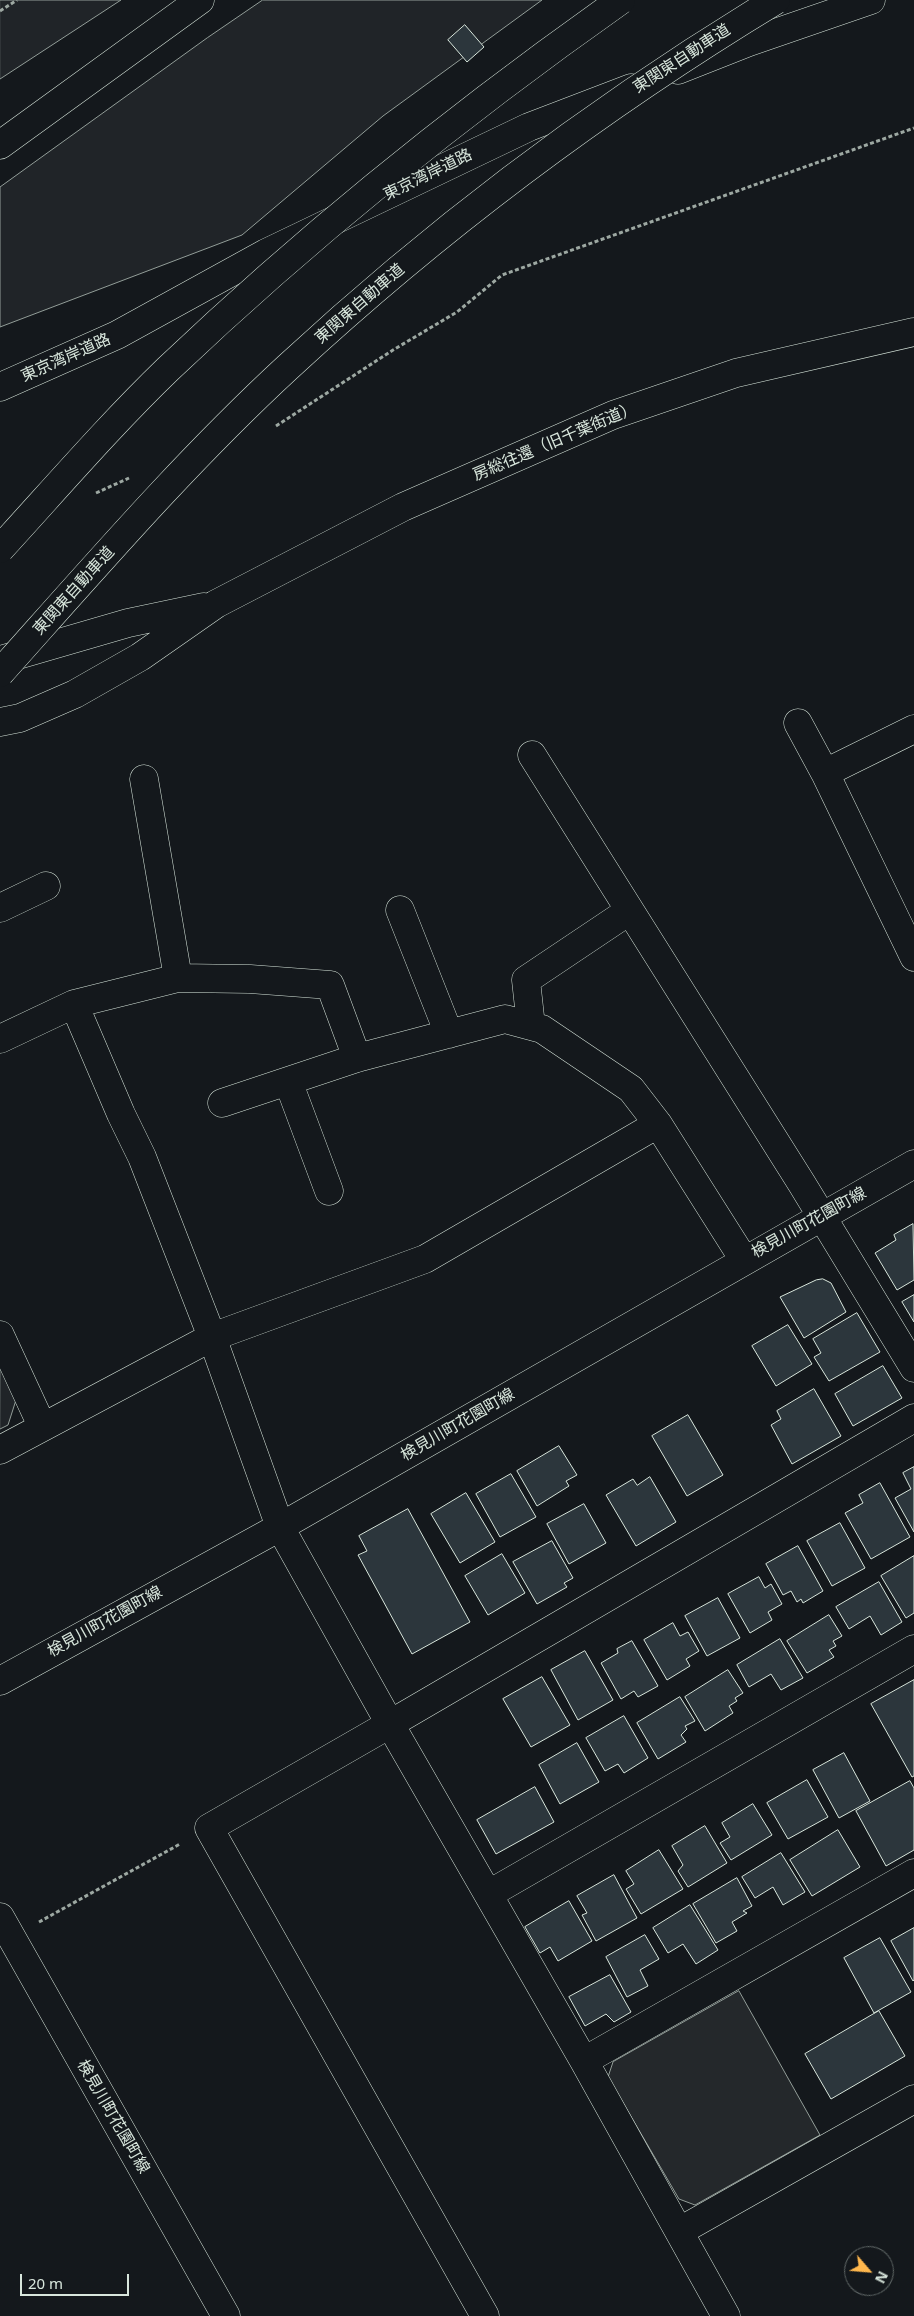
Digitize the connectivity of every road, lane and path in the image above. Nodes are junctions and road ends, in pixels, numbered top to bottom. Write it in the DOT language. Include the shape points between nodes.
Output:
graph roads {
  1 [pos="17,0"];
  2 [pos="200,0"];
  3 [pos="621,0"];
  4 [pos="776,0"];
  5 [pos="872,0"];
  6 [pos="0,11"];
  7 [pos="914,128"];
  8 [pos="0,145"];
  9 [pos="914,332"];
  10 [pos="0,387"];
  11 [pos="273,427"];
  12 [pos="132,477"];
  13 [pos="88,497"];
  14 [pos="0,549"];
  15 [pos="216,604"];
  16 [pos="0,660"];
  17 [pos="0,673"];
  18 [pos="0,722"];
  19 [pos="798,723"];
  20 [pos="914,728"];
  21 [pos="532,755"];
  22 [pos="825,773"];
  23 [pos="144,778"];
  24 [pos="46,886"];
  25 [pos="0,908"];
  26 [pos="400,910"];
  27 [pos="629,911"];
  28 [pos="914,956"];
  29 [pos="178,978"];
  30 [pos="74,1004"];
  31 [pos="531,1026"];
  32 [pos="449,1034"];
  33 [pos="0,1039"];
  34 [pos="357,1058"];
  35 [pos="288,1081"];
  36 [pos="222,1102"];
  37 [pos="658,1124"];
  38 [pos="914,1164"];
  39 [pos="329,1191"];
  40 [pos="821,1217"];
  41 [pos="744,1260"];
  42 [pos="0,1335"];
  43 [pos="212,1337"];
  44 [pos="914,1368"];
  45 [pos="914,1418"];
  46 [pos="42,1426"];
  47 [pos="0,1450"];
  48 [pos="280,1526"];
  49 [pos="914,1649"];
  50 [pos="0,1681"];
  51 [pos="390,1724"];
  52 [pos="209,1828"];
  53 [pos="914,1873"];
  54 [pos="489,1894"];
  55 [pos="6,1927"];
  56 [pos="584,2061"];
  57 [pos="914,2099"];
  58 [pos="680,2231"];
  59 [pos="226,2316"];
  60 [pos="485,2316"];
  61 [pos="726,2316"];
  1 -- 6 [label="path"];
  2 -- 8 [label="main road"];
  3 -- 14 [label="main road, bridge" via="527,67 347,210 259,286 167,370"];
  4 -- 17 [label="main road, 東関東自動車道, bridge" via="703,44 596,116 478,204 378,288 287,368 197,457"];
  5 -- 10 [label="main road, 東京湾岸道路" via="749,42 529,127 266,253 117,335"];
  7 -- 11 [label="path" via="502,275 457,312"];
  9 -- 15 [label="main road, 房総往還（旧千葉街道）" via="736,373 613,414 403,507"];
  12 -- 13 [label="path"];
  15 -- 16 [label="main road, 房総往還（旧千葉街道）" via="128,623"];
  15 -- 18 [label="main road, 房総往還（旧千葉街道）" via="140,657 75,694 20,718"];
  19 -- 22 [label="main road"];
  20 -- 22 [label="main road"];
  21 -- 27 [label="main road"];
  22 -- 28 [label="main road"];
  23 -- 29 [label="main road"];
  24 -- 25 [label="main road"];
  26 -- 32 [label="main road"];
  27 -- 31 [label="main road" via="526,980"];
  27 -- 40 [label="main road"];
  29 -- 30 [label="main road"];
  29 -- 34 [label="main road" via="330,985"];
  30 -- 33 [label="main road"];
  30 -- 43 [label="main road" via="142,1157"];
  31 -- 32 [label="main road" via="505,1019"];
  31 -- 37 [label="main road" via="542,1029 632,1089"];
  32 -- 34 [label="main road"];
  34 -- 35 [label="main road"];
  35 -- 36 [label="main road"];
  35 -- 39 [label="main road"];
  37 -- 41 [label="main road"];
  37 -- 43 [label="main road" via="425,1259"];
  38 -- 40 [label="main road, 検見川町花園町線"];
  40 -- 41 [label="main road, 検見川町花園町線"];
  40 -- 44 [label="main road"];
  41 -- 48 [label="main road, 検見川町花園町線"];
  42 -- 46 [label="main road"];
  43 -- 46 [label="main road"];
  43 -- 48 [label="main road"];
  45 -- 51 [label="main road"];
  46 -- 47 [label="main road"];
  48 -- 50 [label="main road, 検見川町花園町線"];
  48 -- 51 [label="main road"];
  49 -- 54 [label="main road"];
  51 -- 52 [label="main road"];
  51 -- 54 [label="main road"];
  52 -- 55 [label="path"];
  52 -- 60 [label="main road"];
  53 -- 56 [label="main road"];
  54 -- 56 [label="main road"];
  55 -- 59 [label="main road, 検見川町花園町線"];
  56 -- 58 [label="main road"];
  57 -- 58 [label="main road"];
  58 -- 61 [label="main road"];
}
